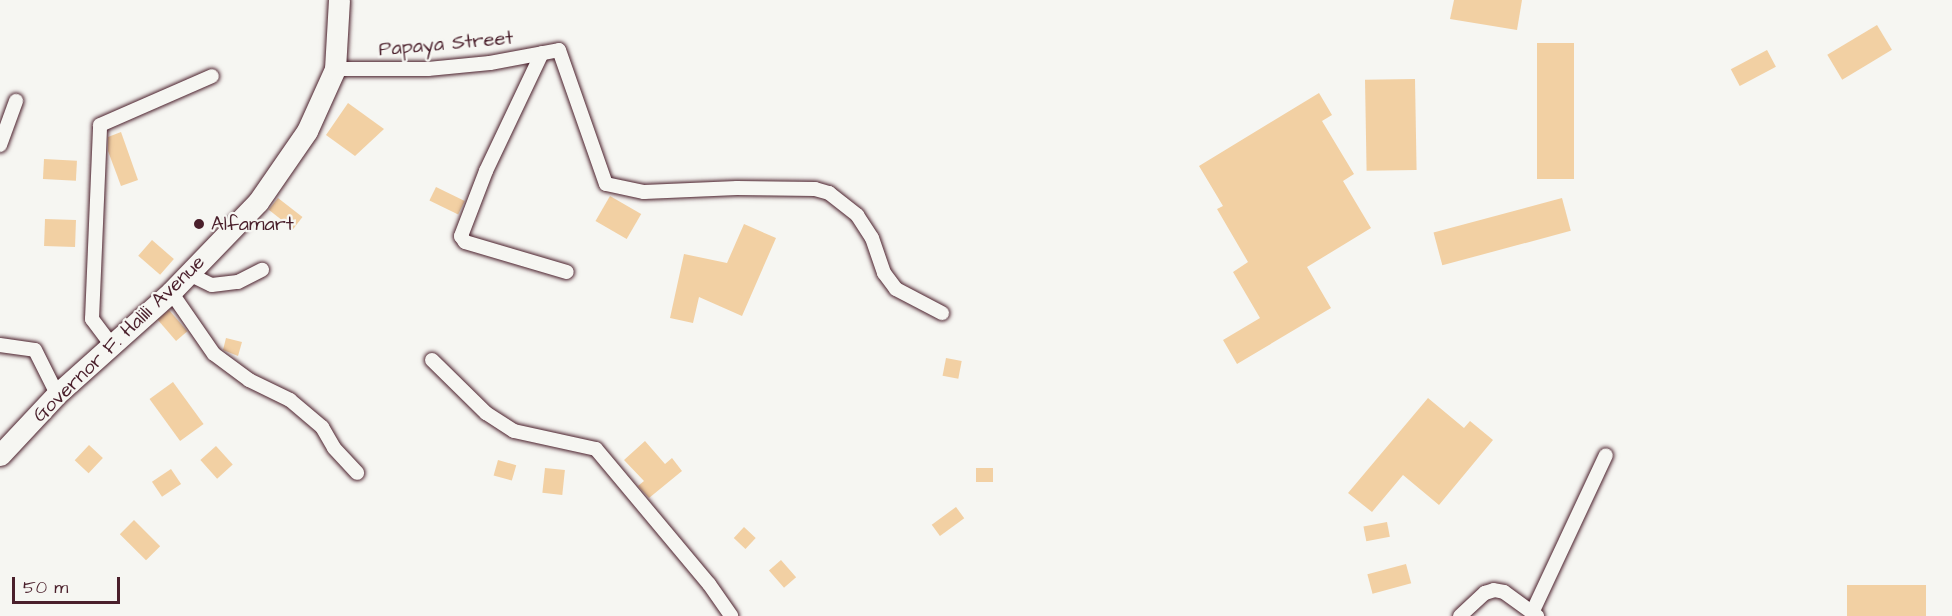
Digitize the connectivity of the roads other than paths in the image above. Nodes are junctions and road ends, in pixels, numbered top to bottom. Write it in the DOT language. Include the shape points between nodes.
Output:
graph roads {
  1 [pos="339,0"];
  2 [pos="542,53"];
  3 [pos="335,69"];
  4 [pos="212,76"];
  5 [pos="16,101"];
  6 [pos="0,145"];
  7 [pos="262,270"];
  8 [pos="567,272"];
  9 [pos="189,274"];
  10 [pos="171,292"];
  11 [pos="942,313"];
  12 [pos="110,343"];
  13 [pos="0,345"];
  14 [pos="432,360"];
  15 [pos="57,394"];
  16 [pos="0,455"];
  17 [pos="1606,455"];
  18 [pos="357,472"];
  19 [pos="1535,614"];
  20 [pos="731,616"];
  21 [pos="1460,616"];
  1 -- 3 [label="main road, Governor F. Halili Avenue"];
  2 -- 3 [label="street, Papaya Street" via="428,69"];
  2 -- 8 [label="street" via="486,171 461,236 465,242"];
  2 -- 11 [label="street, Papaya Street" via="559,50 606,184 644,192 737,188 815,189 829,193 857,215 872,238 884,273 896,289"];
  3 -- 9 [label="main road, Governor F. Halili Avenue" via="307,131 258,202"];
  4 -- 12 [label="street" via="100,125 92,319"];
  5 -- 6 [label="street"];
  7 -- 9 [label="street" via="238,282 212,285"];
  9 -- 10 [label="main road, Governor F. Halili Avenue"];
  10 -- 12 [label="main road, Governor F. Halili Avenue"];
  10 -- 18 [label="street" via="214,354 249,380 290,400 322,427 334,448"];
  12 -- 15 [label="main road, Governor F. Halili Avenue"];
  13 -- 15 [label="street" via="35,350"];
  14 -- 20 [label="street" via="486,412 514,430 596,448 710,584"];
  15 -- 16 [label="main road, Governor F. Halili Avenue"];
  17 -- 19 [label="street"];
  19 -- 21 [label="street" via="1504,592 1494,590 1485,593"];
}
